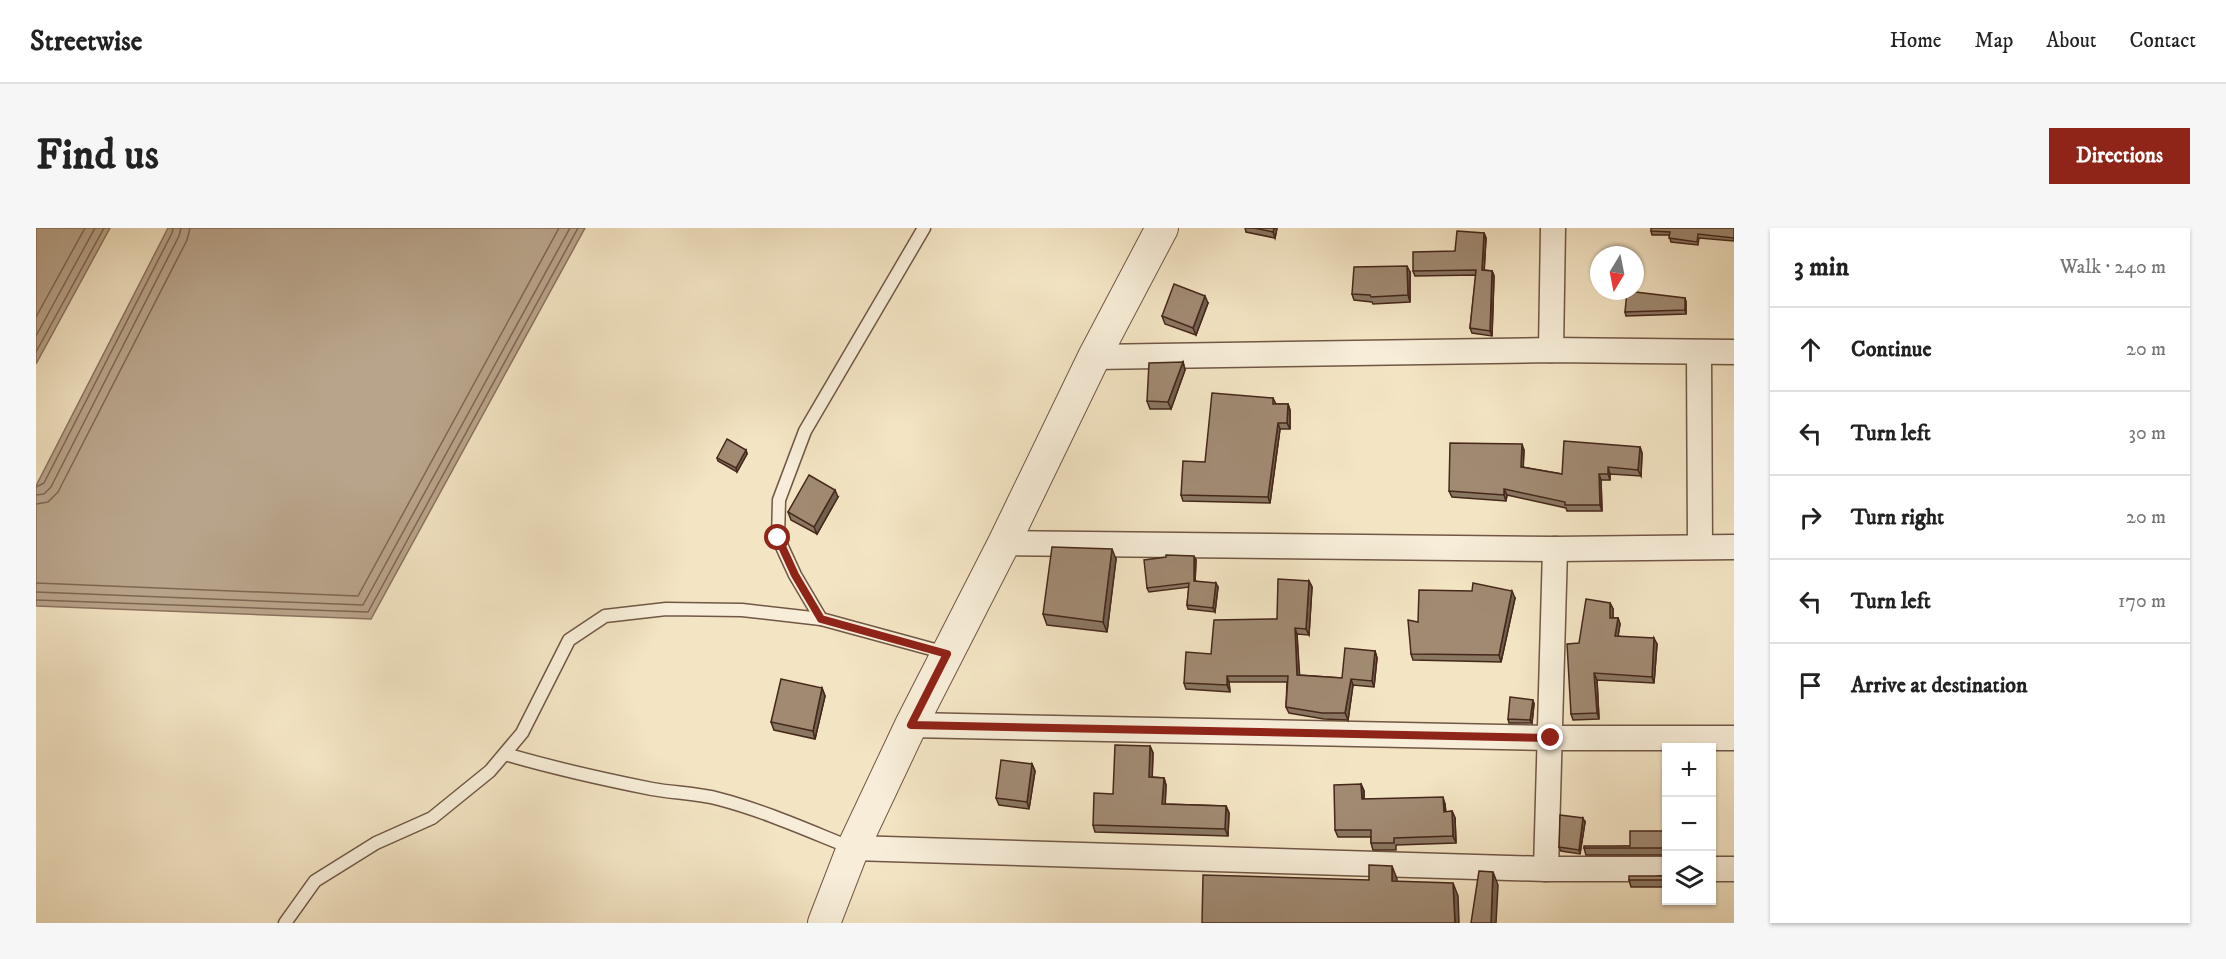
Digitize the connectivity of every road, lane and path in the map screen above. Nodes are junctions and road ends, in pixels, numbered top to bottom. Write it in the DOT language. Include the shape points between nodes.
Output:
graph roads {
  1 [pos="924,228"];
  2 [pos="1162,228"];
  3 [pos="1553,228"];
  4 [pos="1551,350"];
  5 [pos="1699,352"];
  6 [pos="1734,352"];
  7 [pos="1094,357"];
  8 [pos="1004,543"];
  9 [pos="1700,547"];
  10 [pos="1734,547"];
  11 [pos="1555,549"];
  12 [pos="821,619"];
  13 [pos="947,654"];
  14 [pos="911,725"];
  15 [pos="1551,738"];
  16 [pos="1734,738"];
  17 [pos="505,754"];
  18 [pos="854,849"];
  19 [pos="1546,869"];
  20 [pos="1662,869"];
  21 [pos="1716,869"];
  22 [pos="1734,869"];
  23 [pos="285,923"];
  24 [pos="824,923"];
  1 -- 12 [label="lane" via="805,432 779,500 778,538"];
  2 -- 7 [label="street"];
  3 -- 4 [label="street"];
  4 -- 5 [label="street"];
  4 -- 7 [label="street"];
  5 -- 6 [label="street"];
  5 -- 9 [label="street"];
  7 -- 8 [label="street"];
  8 -- 11 [label="street"];
  8 -- 13 [label="street"];
  9 -- 10 [label="street"];
  9 -- 11 [label="street"];
  11 -- 15 [label="street"];
  12 -- 13 [label="lane"];
  12 -- 17 [label="lane" via="742,610 677,609 605,616 569,640 522,734"];
  13 -- 14 [label="street"];
  14 -- 15 [label="street"];
  14 -- 18 [label="street"];
  15 -- 16 [label="street"];
  15 -- 19 [label="street"];
  17 -- 18 [label="lane" via="654,789 719,799"];
  17 -- 23 [label="lane" via="432,818 376,843 315,881"];
  18 -- 19 [label="street"];
  18 -- 24 [label="street"];
  19 -- 20 [label="street"];
  21 -- 22 [label="street"];
}
